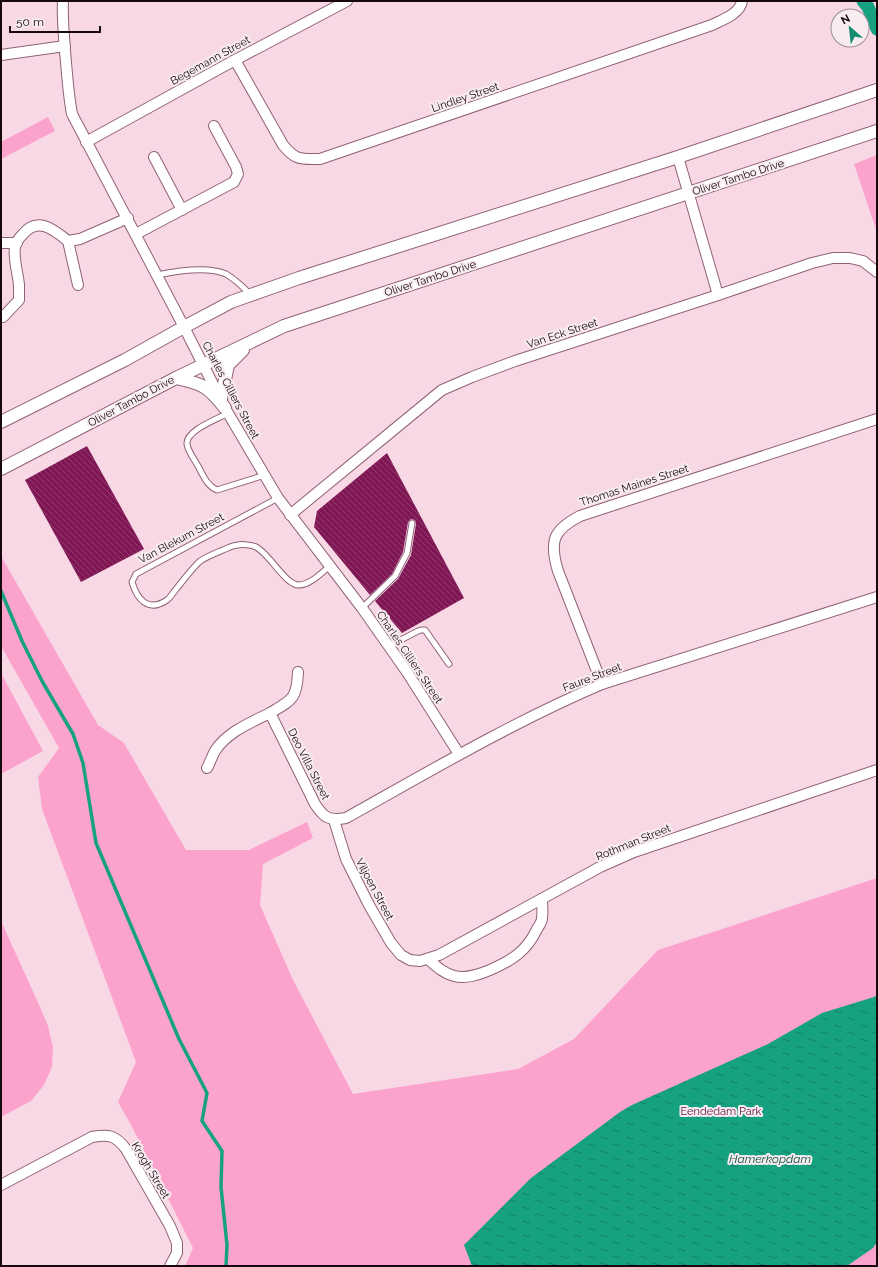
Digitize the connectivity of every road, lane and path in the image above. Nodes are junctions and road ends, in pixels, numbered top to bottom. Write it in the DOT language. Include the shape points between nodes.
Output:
graph roads {
  1 [pos="63,1"];
  2 [pos="347,1"];
  3 [pos="742,1"];
  4 [pos="64,46"];
  5 [pos="1,55"];
  6 [pos="236,60"];
  7 [pos="877,90"];
  8 [pos="214,126"];
  9 [pos="877,131"];
  10 [pos="86,142"];
  11 [pos="154,157"];
  12 [pos="678,157"];
  13 [pos="689,194"];
  14 [pos="182,210"];
  15 [pos="128,218"];
  16 [pos="136,234"];
  17 [pos="68,240"];
  18 [pos="1,243"];
  19 [pos="17,243"];
  20 [pos="877,272"];
  21 [pos="157,275"];
  22 [pos="78,285"];
  23 [pos="251,295"];
  24 [pos="718,295"];
  25 [pos="3,317"];
  26 [pos="184,326"];
  27 [pos="258,338"];
  28 [pos="204,365"];
  29 [pos="176,378"];
  30 [pos="225,407"];
  31 [pos="877,419"];
  32 [pos="1,422"];
  33 [pos="1,469"];
  34 [pos="264,475"];
  35 [pos="278,498"];
  36 [pos="290,515"];
  37 [pos="412,523"];
  38 [pos="330,566"];
  39 [pos="877,596"];
  40 [pos="362,608"];
  41 [pos="389,646"];
  42 [pos="449,664"];
  43 [pos="298,672"];
  44 [pos="602,684"];
  45 [pos="270,713"];
  46 [pos="459,754"];
  47 [pos="207,768"];
  48 [pos="877,770"];
  49 [pos="334,820"];
  50 [pos="542,899"];
  51 [pos="428,959"];
  52 [pos="410,960"];
  53 [pos="1,1185"];
  54 [pos="170,1266"];
  1 -- 4 [label="street, Charles Cilliers Street"];
  2 -- 6 [label="street, Begemann Street"];
  3 -- 6 [label="street, Lindley Street" via="731,17 712,25 320,159 301,159 291,154 283,145"];
  4 -- 5 [label="street"];
  4 -- 10 [label="street, Charles Cilliers Street" via="72,114"];
  6 -- 10 [label="street, Begemann Street"];
  7 -- 12 [label="street"];
  8 -- 14 [label="street" via="236,167 238,177 231,185"];
  9 -- 13 [label="street, Oliver Tambo Drive"];
  10 -- 15 [label="street, Charles Cilliers Street"];
  11 -- 14 [label="street"];
  12 -- 13 [label="street"];
  12 -- 23 [label="street"];
  13 -- 24 [label="street"];
  13 -- 27 [label="street, Oliver Tambo Drive" via="284,326"];
  14 -- 16 [label="street"];
  15 -- 16 [label="street, Charles Cilliers Street"];
  15 -- 17 [label="street" via="80,239"];
  16 -- 21 [label="street, Charles Cilliers Street"];
  17 -- 19 [label="street" via="55,230 42,225 28,228"];
  17 -- 22 [label="street"];
  18 -- 19 [label="street"];
  19 -- 25 [label="street" via="15,248 18,300"];
  20 -- 24 [label="street, Van Eck Street" via="863,261 833,258"];
  21 -- 23 [label="lane" via="180,270 218,272 232,278"];
  21 -- 26 [label="street, Charles Cilliers Street"];
  23 -- 26 [label="street" via="231,302"];
  24 -- 36 [label="street, Van Eck Street" via="515,361 442,390"];
  26 -- 28 [label="street, Charles Cilliers Street"];
  26 -- 32 [label="street" via="126,360"];
  27 -- 28 [label="street, Oliver Tambo Drive"];
  27 -- 30 [label="street" via="235,356 228,365"];
  28 -- 29 [label="street, Oliver Tambo Drive"];
  28 -- 30 [label="street, Charles Cilliers Street"];
  29 -- 30 [label="street" via="204,385"];
  29 -- 33 [label="street, Oliver Tambo Drive"];
  30 -- 34 [label="street, Charles Cilliers Street"];
  30 -- 34 [label="lane" via="194,431 188,440 190,452 204,478 217,490"];
  31 -- 44 [label="street, Thomas Maines Street" via="580,516 560,528 554,542 553,557"];
  34 -- 35 [label="street, Charles Cilliers Street"];
  35 -- 36 [label="street, Charles Cilliers Street"];
  35 -- 38 [label="lane, Van Blekum Street" via="136,574 132,582 135,592 149,605 158,604 168,599 201,560 238,545 256,547 294,584 300,585 313,580"];
  36 -- 38 [label="street, Charles Cilliers Street"];
  37 -- 40 [label="lane" via="407,554 395,576"];
  38 -- 40 [label="street, Charles Cilliers Street"];
  39 -- 44 [label="street, Faure Street"];
  40 -- 41 [label="street, Charles Cilliers Street"];
  41 -- 42 [label="lane" via="424,630"];
  41 -- 46 [label="street, Charles Cilliers Street"];
  43 -- 45 [label="street" via="293,697"];
  44 -- 46 [label="street, Faure Street"];
  45 -- 47 [label="street" via="237,730 224,740"];
  45 -- 49 [label="street, Deo Villa Street" via="315,804 325,816"];
  46 -- 49 [label="street, Faure Street" via="346,818"];
  48 -- 50 [label="street, Rothman Street" via="634,852 600,867"];
  49 -- 52 [label="street, Viljoen Street" via="346,859 369,905 391,943 401,955"];
  50 -- 51 [label="street, Rothman Street"];
  50 -- 51 [label="street" via="542,918 534,936 518,955 503,964 478,975 464,977 444,972"];
  51 -- 52 [label="street, Rothman Street"];
  53 -- 54 [label="street, Krogh Street" via="92,1137 113,1137 126,1149 170,1226 177,1243 177,1253"];
}
